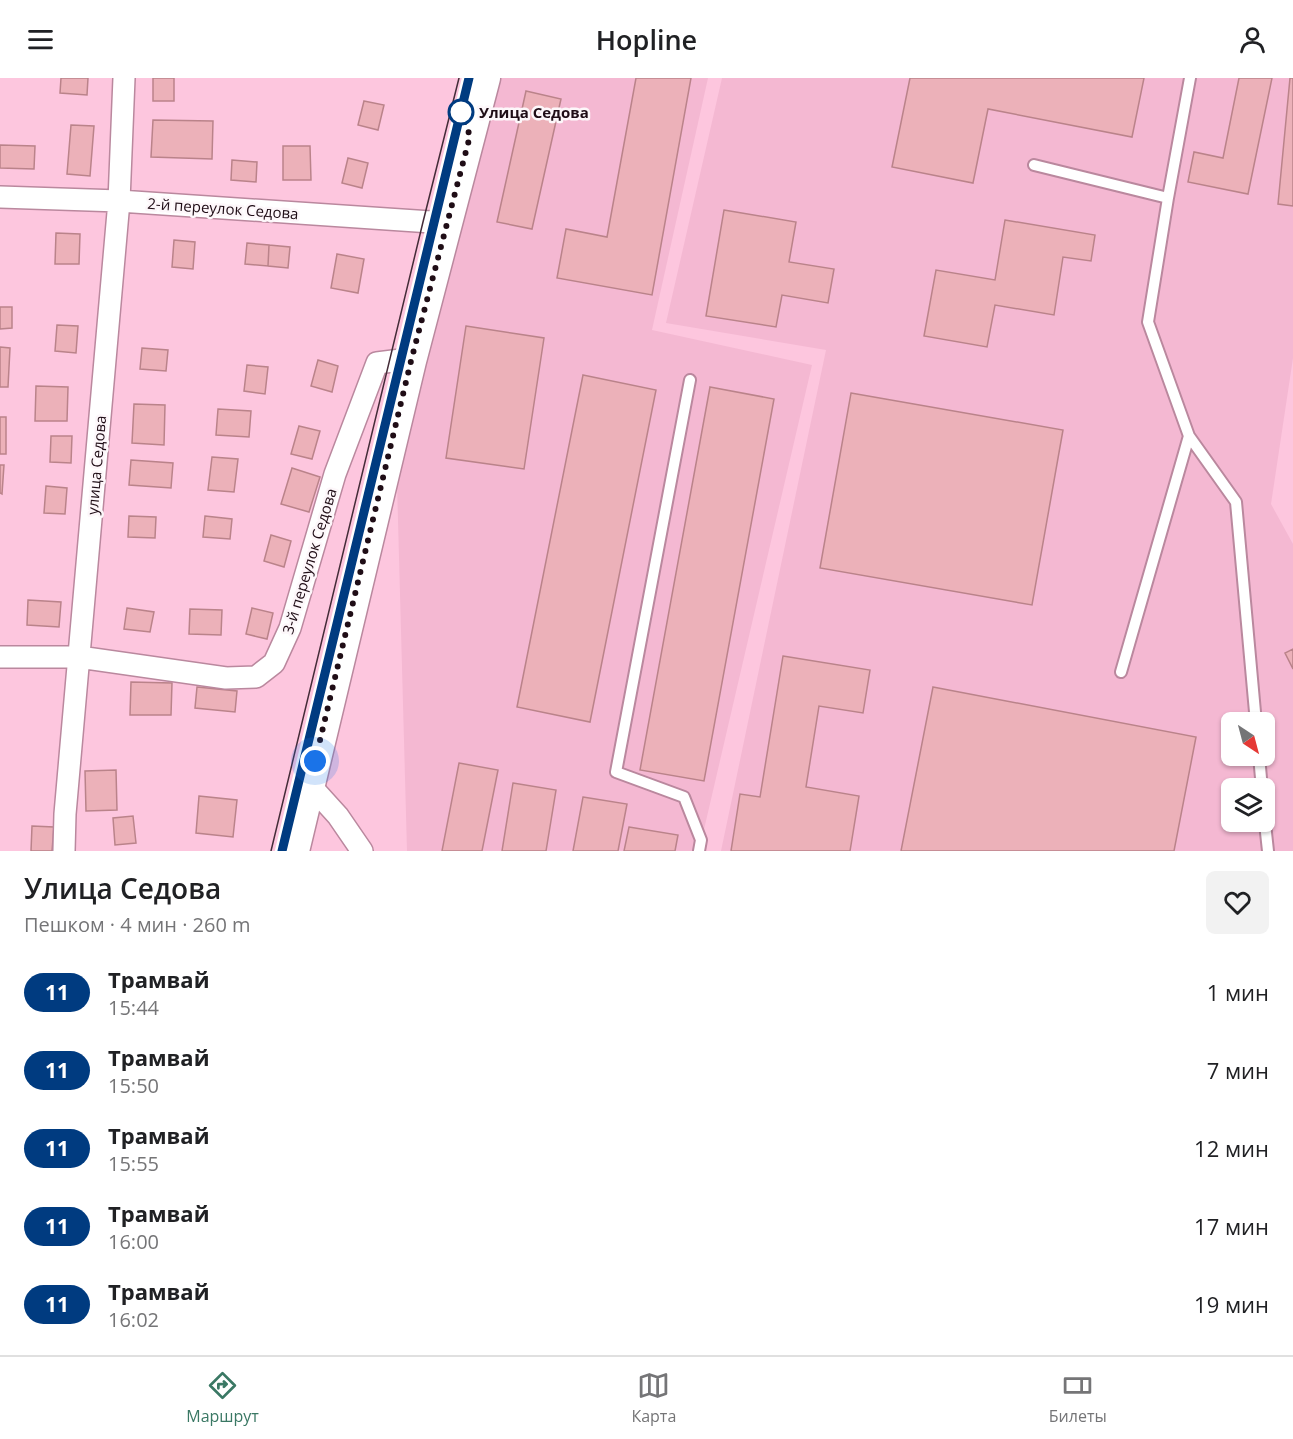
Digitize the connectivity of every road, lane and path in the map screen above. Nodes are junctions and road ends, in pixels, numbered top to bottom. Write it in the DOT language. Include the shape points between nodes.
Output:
graph roads {
  1 [pos="124,78"];
  2 [pos="485,78"];
  3 [pos="1190,78"];
  4 [pos="1034,165"];
  5 [pos="0,197"];
  6 [pos="1168,198"];
  7 [pos="119,201"];
  8 [pos="446,223"];
  9 [pos="411,361"];
  10 [pos="690,380"];
  11 [pos="1189,436"];
  12 [pos="0,657"];
  13 [pos="79,657"];
  14 [pos="1121,672"];
  15 [pos="1255,712"];
  16 [pos="309,784"];
  17 [pos="1266,832"];
  18 [pos="64,851"];
  19 [pos="294,851"];
  20 [pos="362,851"];
  21 [pos="699,851"];
  22 [pos="1268,851"];
  1 -- 7 [label="street, улица Седова"];
  2 -- 8 [label="main road"];
  3 -- 6 [label="lane"];
  4 -- 6 [label="lane"];
  5 -- 7 [label="street, 2-й переулок Седова"];
  6 -- 11 [label="lane" via="1148,322"];
  7 -- 8 [label="street, 2-й переулок Седова"];
  7 -- 13 [label="street, улица Седова"];
  8 -- 9 [label="main road"];
  9 -- 13 [label="street, 3-й переулок Седова" via="377,363 335,474 290,628 274,663 256,676 226,678"];
  9 -- 16 [label="main road"];
  10 -- 21 [label="lane" via="616,772 684,797 701,840"];
  11 -- 14 [label="lane"];
  11 -- 15 [label="lane" via="1236,502"];
  12 -- 13 [label="street, 3-й переулок Седова"];
  13 -- 18 [label="street, улица Седова"];
  16 -- 19 [label="main road"];
  16 -- 20 [label="street"];
  17 -- 22 [label="lane"];
}
